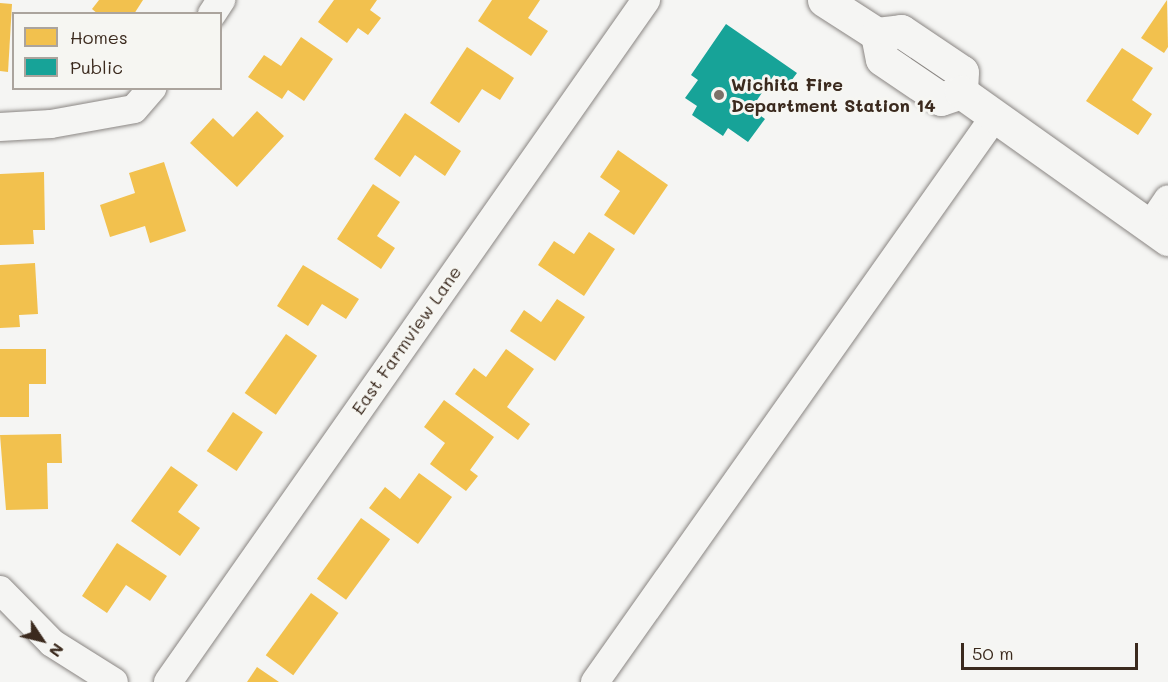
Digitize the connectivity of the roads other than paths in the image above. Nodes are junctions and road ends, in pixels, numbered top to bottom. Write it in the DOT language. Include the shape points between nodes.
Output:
graph roads {
  1 [pos="646,0"];
  2 [pos="825,0"];
  3 [pos="150,90"];
  4 [pos="996,116"];
  5 [pos="0,127"];
  6 [pos="1168,199"];
  7 [pos="1159,232"];
  8 [pos="0,590"];
  9 [pos="114,682"];
  10 [pos="168,682"];
  11 [pos="596,682"];
  1 -- 10 [label="street, East Farmview Lane"];
  2 -- 4 [label="main road" via="877,34 901,31 962,72 961,92"];
  3 -- 5 [label="street" via="134,109 51,124"];
  4 -- 7 [label="main road"];
  4 -- 11 [label="street"];
  6 -- 7 [label="street"];
  8 -- 9 [label="street" via="52,643"];
}
